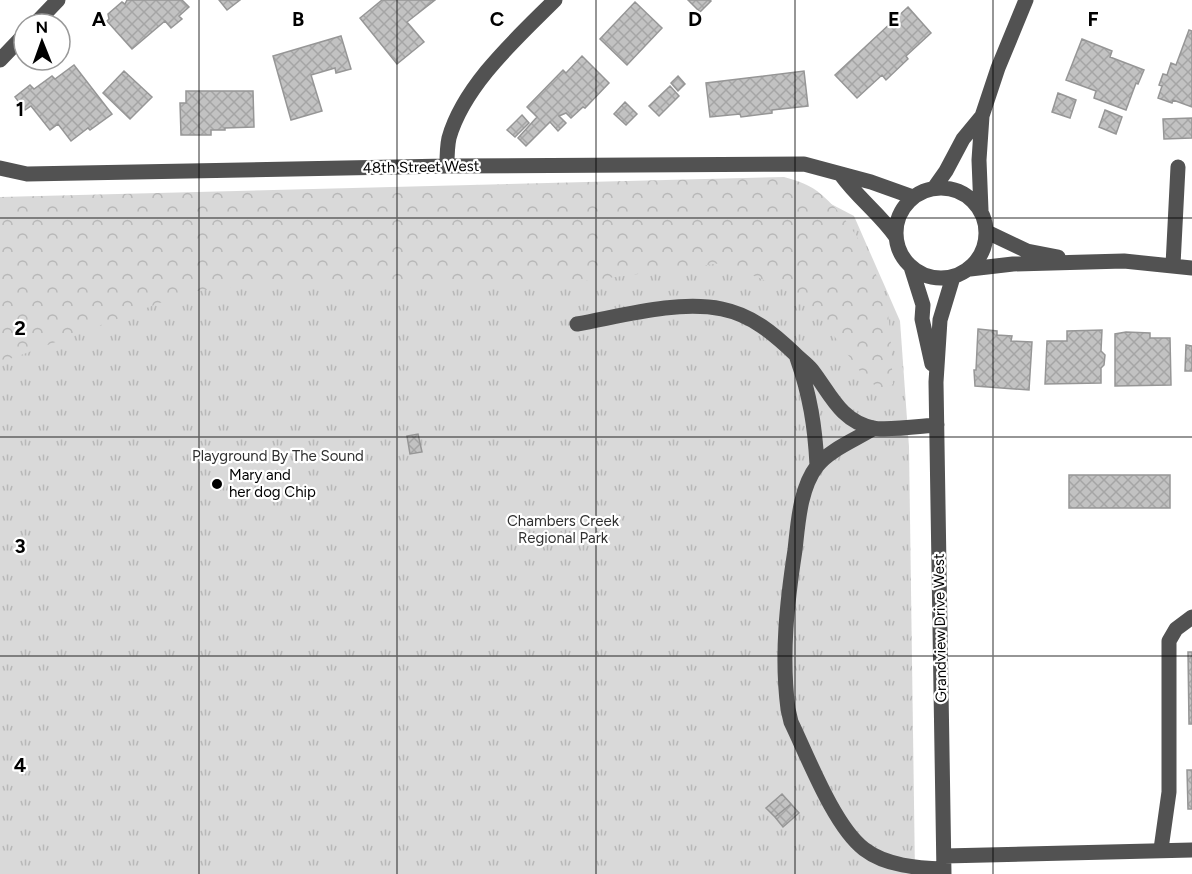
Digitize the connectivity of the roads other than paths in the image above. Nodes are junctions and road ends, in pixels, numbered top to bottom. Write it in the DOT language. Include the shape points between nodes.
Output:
graph roads {
  1 [pos="58,0"];
  2 [pos="555,0"];
  3 [pos="1026,0"];
  4 [pos="46,12"];
  5 [pos="12,48"];
  6 [pos="0,60"];
  7 [pos="982,116"];
  8 [pos="447,166"];
  9 [pos="1178,167"];
  10 [pos="0,168"];
  11 [pos="842,176"];
  12 [pos="934,188"];
  13 [pos="913,197"];
  14 [pos="981,210"];
  15 [pos="987,232"];
  16 [pos="896,237"];
  17 [pos="1084,262"];
  18 [pos="1173,265"];
  19 [pos="911,267"];
  20 [pos="1192,268"];
  21 [pos="970,269"];
  22 [pos="953,277"];
  23 [pos="577,324"];
  24 [pos="796,355"];
  25 [pos="936,382"];
  26 [pos="937,425"];
  27 [pos="874,428"];
  28 [pos="817,465"];
  29 [pos="1192,617"];
  30 [pos="1161,849"];
  31 [pos="1192,850"];
  32 [pos="944,866"];
  1 -- 4 [label="street"];
  2 -- 8 [label="street" via="477,83 449,139"];
  3 -- 7 [label="street"];
  5 -- 6 [label="street"];
  7 -- 12 [label="street"];
  7 -- 14 [label="street"];
  8 -- 10 [label="street, 48th Street West" via="27,174"];
  8 -- 11 [label="street, 48th Street West" via="804,164"];
  9 -- 18 [label="street"];
  11 -- 13 [label="street, 48th Street West"];
  11 -- 16 [label="street"];
  12 -- 13 [label="street"];
  12 -- 14 [label="street" via="962,192"];
  13 -- 16 [label="street" via="898,218"];
  14 -- 15 [label="street"];
  15 -- 17 [label="street" via="1027,251"];
  15 -- 21 [label="street" via="981,255"];
  16 -- 19 [label="street" via="898,248"];
  17 -- 18 [label="street"];
  17 -- 21 [label="street"];
  18 -- 20 [label="street"];
  19 -- 22 [label="street" via="925,276"];
  19 -- 25 [label="street, Grandview Drive West" via="923,305 922,319"];
  21 -- 22 [label="street"];
  22 -- 25 [label="street, Grandview Drive West" via="940,320"];
  23 -- 24 [label="street" via="673,308 723,309 773,333"];
  24 -- 27 [label="street" via="811,369 831,400 847,414"];
  24 -- 28 [label="street" via="815,425"];
  25 -- 26 [label="street, Grandview Drive West"];
  26 -- 27 [label="street"];
  26 -- 32 [label="street, Grandview Drive West"];
  27 -- 28 [label="street"];
  28 -- 32 [label="street" via="799,519 786,609 791,722 850,837 880,858 917,868"];
  29 -- 30 [label="street" via="1176,629 1169,641 1169,792"];
  30 -- 31 [label="street"];
  30 -- 32 [label="street"];
}
